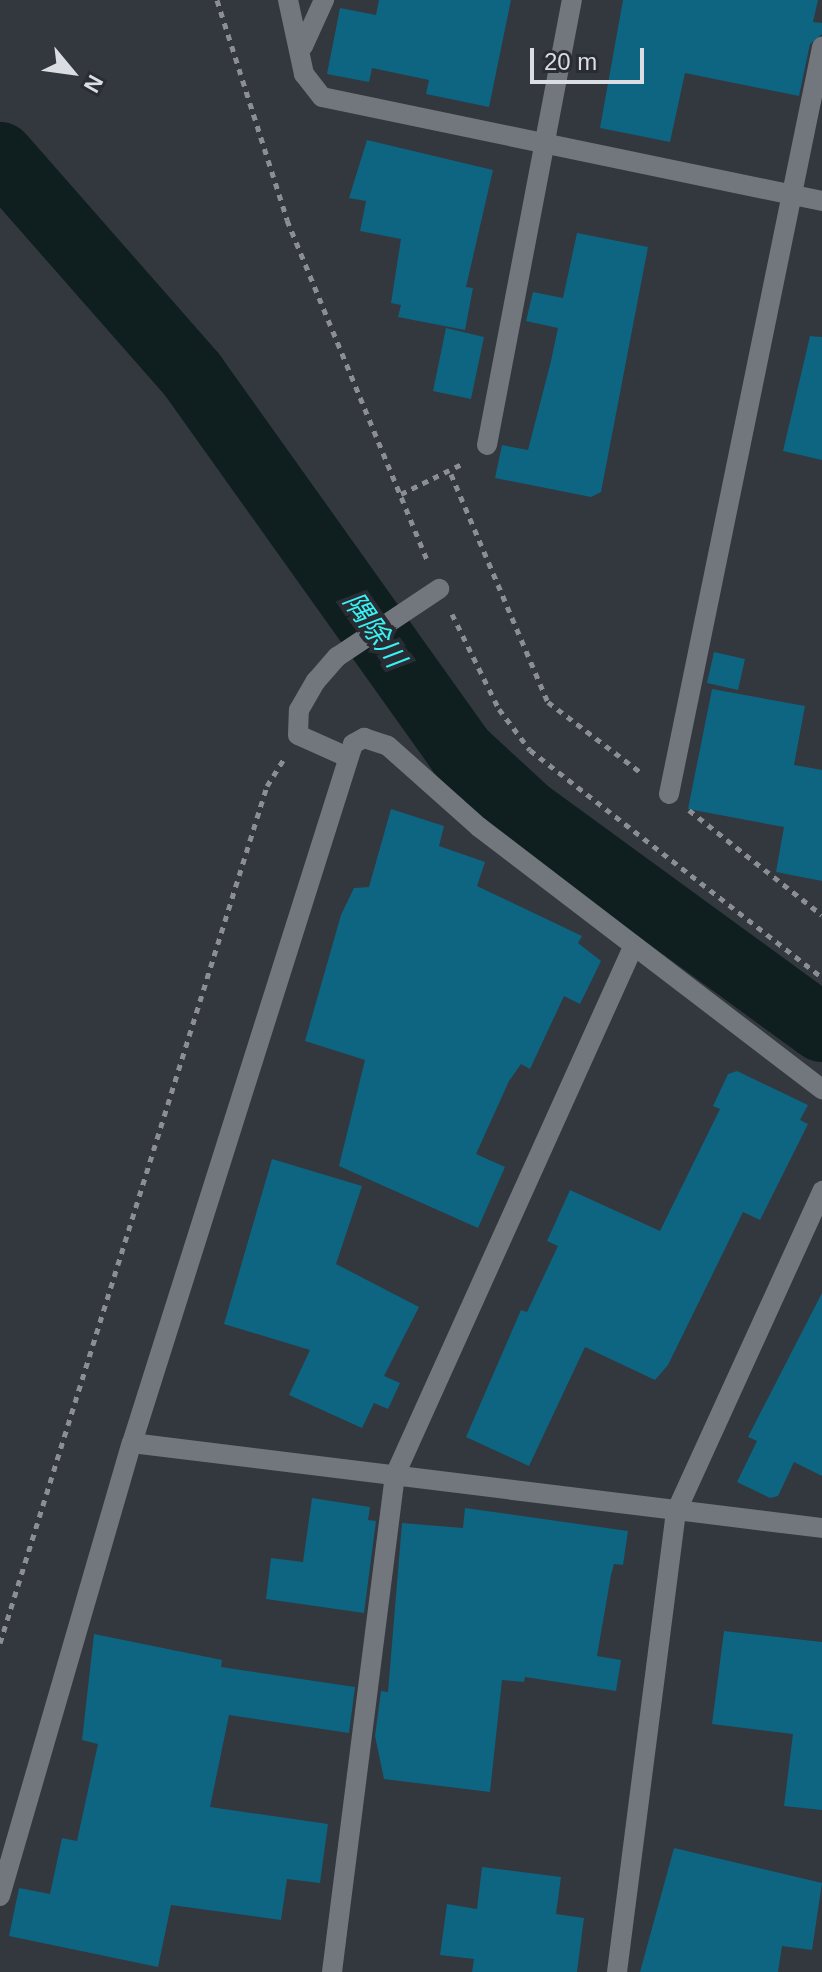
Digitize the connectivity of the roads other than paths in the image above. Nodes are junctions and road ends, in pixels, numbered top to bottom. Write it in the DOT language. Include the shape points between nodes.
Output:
graph roads {
  1 [pos="288,0"];
  2 [pos="324,0"];
  3 [pos="572,0"];
  4 [pos="303,46"];
  5 [pos="822,47"];
  6 [pos="544,141"];
  7 [pos="792,197"];
  8 [pos="822,201"];
  9 [pos="487,445"];
  10 [pos="430,594"];
  11 [pos="345,756"];
  12 [pos="669,794"];
  13 [pos="634,945"];
  14 [pos="822,1089"];
  15 [pos="822,1191"];
  16 [pos="132,1443"];
  17 [pos="395,1475"];
  18 [pos="676,1512"];
  19 [pos="822,1528"];
  20 [pos="0,1896"];
  21 [pos="332,1972"];
  22 [pos="617,1972"];
  1 -- 4 [label="street"];
  2 -- 4 [label="street"];
  3 -- 6 [label="street"];
  4 -- 6 [label="street" via="304,74 322,97"];
  5 -- 7 [label="street"];
  6 -- 7 [label="street"];
  6 -- 9 [label="street"];
  7 -- 8 [label="street"];
  7 -- 12 [label="street"];
  10 -- 11 [label="street" via="337,657 299,710 298,735"];
  11 -- 13 [label="street" via="364,738 388,746 479,827"];
  11 -- 16 [label="street"];
  13 -- 14 [label="street"];
  13 -- 17 [label="street"];
  15 -- 18 [label="street"];
  16 -- 17 [label="street"];
  16 -- 20 [label="street"];
  17 -- 18 [label="street"];
  17 -- 21 [label="street"];
  18 -- 19 [label="street"];
  18 -- 22 [label="street"];
}
